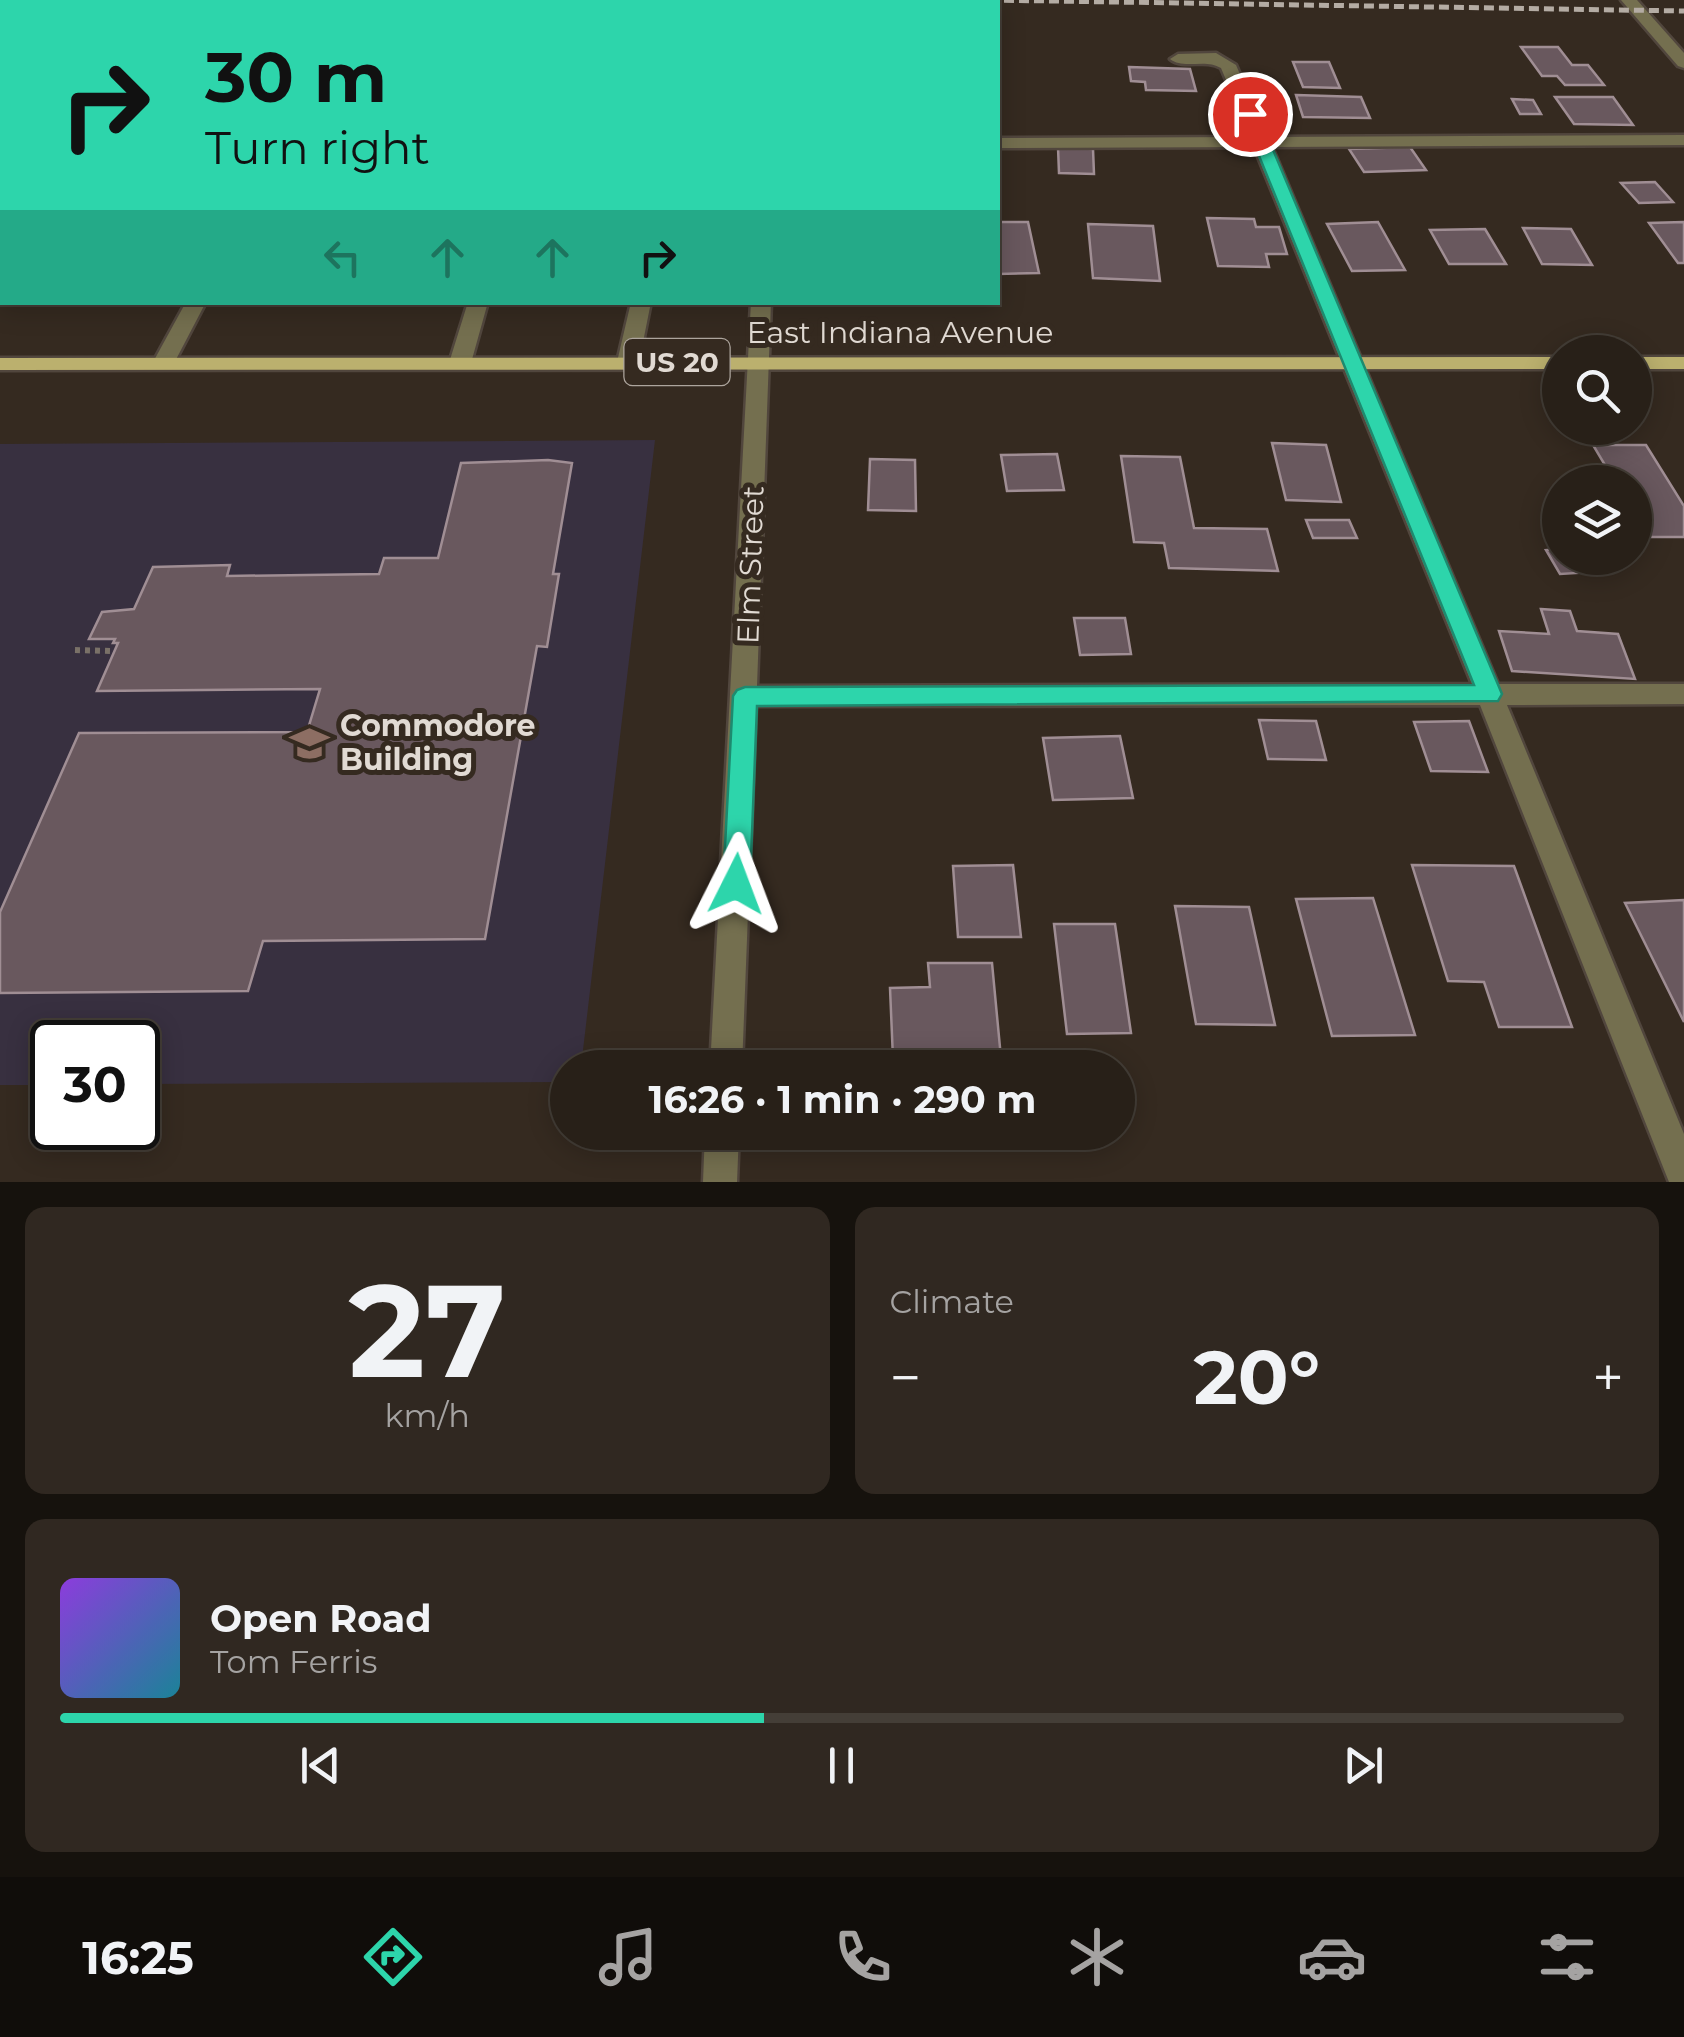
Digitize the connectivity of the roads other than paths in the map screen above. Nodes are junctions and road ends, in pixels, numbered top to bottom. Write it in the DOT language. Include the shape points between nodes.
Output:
graph roads {
  1 [pos="1629,0"];
  2 [pos="1178,58"];
  3 [pos="1684,63"];
  4 [pos="1262,139"];
  5 [pos="1684,140"];
  6 [pos="1000,143"];
  7 [pos="194,305"];
  8 [pos="477,305"];
  9 [pos="640,305"];
  10 [pos="761,305"];
  11 [pos="628,362"];
  12 [pos="460,363"];
  13 [pos="759,363"];
  14 [pos="1355,363"];
  15 [pos="1542,363"];
  16 [pos="1652,363"];
  17 [pos="0,364"];
  18 [pos="163,364"];
  19 [pos="1682,364"];
  20 [pos="1490,694"];
  21 [pos="1684,694"];
  22 [pos="745,696"];
  23 [pos="727,1050"];
  24 [pos="721,1150"];
  25 [pos="1684,1176"];
  26 [pos="720,1182"];
  1 -- 3 [label="street"];
  2 -- 4 [label="street" via="1226,63"];
  4 -- 5 [label="street"];
  4 -- 6 [label="street"];
  4 -- 14 [label="street"];
  7 -- 18 [label="street"];
  8 -- 12 [label="street"];
  9 -- 11 [label="street"];
  10 -- 13 [label="street, Elm Street"];
  11 -- 12 [label="main road, East Indiana Avenue / US 20"];
  11 -- 13 [label="main road, East Indiana Avenue / US 20"];
  12 -- 18 [label="main road, East Indiana Avenue / US 20"];
  13 -- 14 [label="main road, East Indiana Avenue / US 20"];
  13 -- 22 [label="street, Elm Street"];
  14 -- 15 [label="main road, East Indiana Avenue / US 20"];
  14 -- 20 [label="street"];
  16 -- 19 [label="main road"];
  17 -- 18 [label="main road, East Indiana Avenue / US 20"];
  20 -- 21 [label="street"];
  20 -- 22 [label="street"];
  20 -- 25 [label="street"];
  22 -- 23 [label="street, Elm Street"];
  24 -- 26 [label="street"];
}
